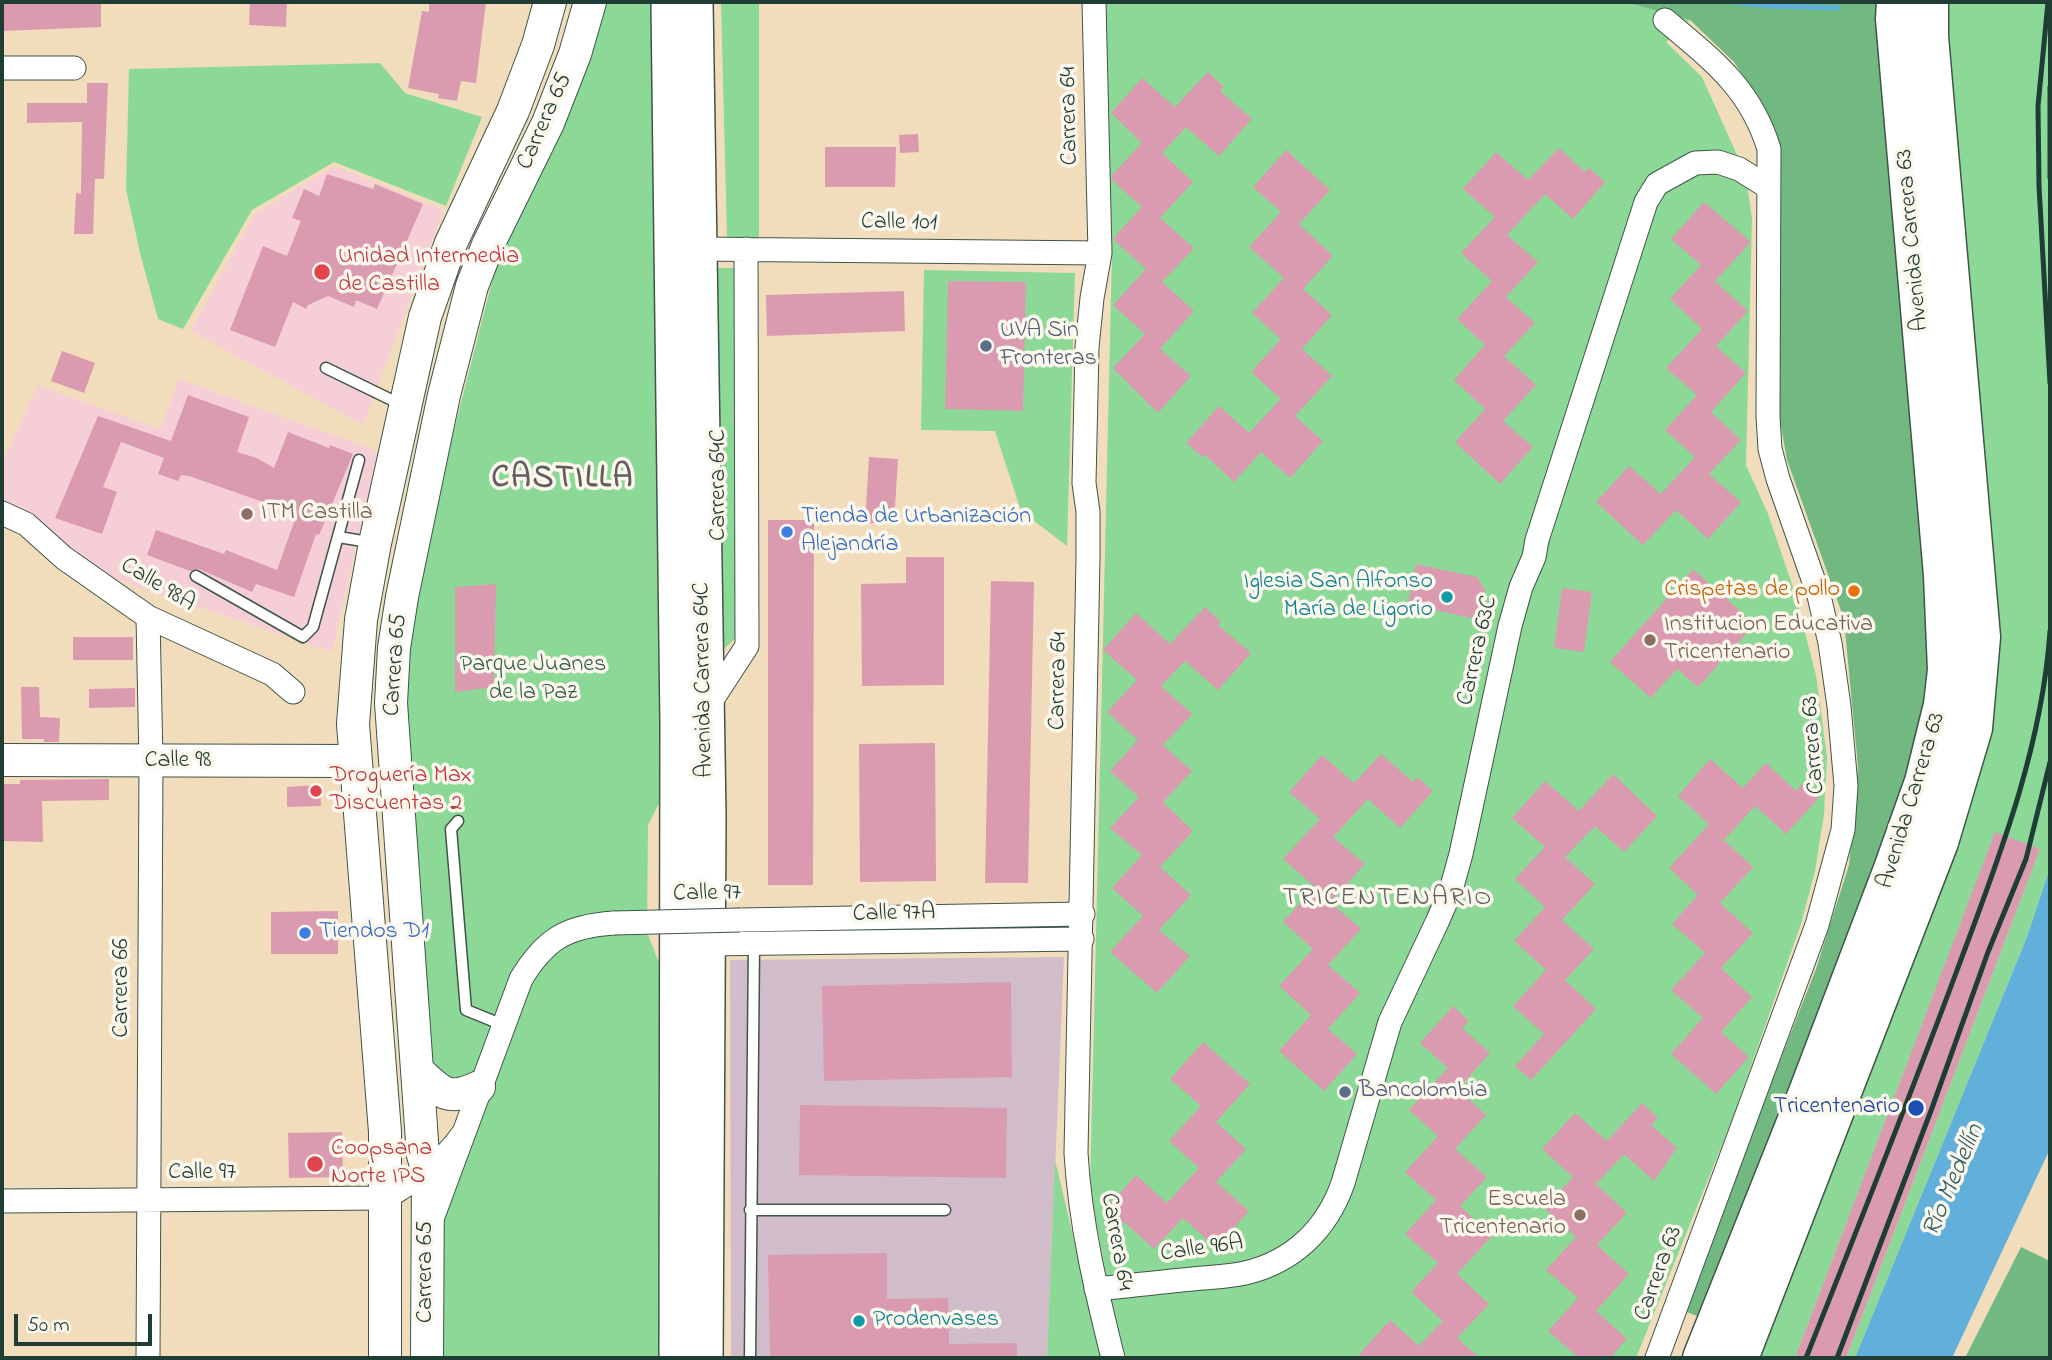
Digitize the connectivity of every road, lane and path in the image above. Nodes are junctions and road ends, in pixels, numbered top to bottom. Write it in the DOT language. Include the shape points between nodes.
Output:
graph roads {
  1 [pos="550,2"];
  2 [pos="590,2"];
  3 [pos="668,2"];
  4 [pos="695,2"];
  5 [pos="1094,2"];
  6 [pos="1896,2"];
  7 [pos="1929,2"];
  8 [pos="1665,20"];
  9 [pos="2,68"];
  10 [pos="74,68"];
  11 [pos="1768,187"];
  12 [pos="697,249"];
  13 [pos="746,249"];
  14 [pos="1100,253"];
  15 [pos="326,368"];
  16 [pos="404,407"];
  17 [pos="359,460"];
  18 [pos="2,513"];
  19 [pos="339,537"];
  20 [pos="375,543"];
  21 [pos="197,576"];
  22 [pos="148,617"];
  23 [pos="293,692"];
  24 [pos="706,709"];
  25 [pos="2,760"];
  26 [pos="355,761"];
  27 [pos="151,762"];
  28 [pos="458,821"];
  29 [pos="1083,914"];
  30 [pos="1082,939"];
  31 [pos="754,943"];
  32 [pos="707,944"];
  33 [pos="503,1025"];
  34 [pos="418,1071"];
  35 [pos="480,1087"];
  36 [pos="462,1135"];
  37 [pos="428,1172"];
  38 [pos="386,1198"];
  39 [pos="149,1200"];
  40 [pos="2,1201"];
  41 [pos="750,1210"];
  42 [pos="945,1210"];
  43 [pos="428,1230"];
  44 [pos="1308,1241"];
  45 [pos="428,1269"];
  46 [pos="1096,1289"];
  47 [pos="148,1358"];
  48 [pos="385,1358"];
  49 [pos="427,1358"];
  50 [pos="677,1358"];
  51 [pos="705,1358"];
  52 [pos="750,1358"];
  53 [pos="1113,1358"];
  54 [pos="1657,1358"];
  55 [pos="1702,1358"];
  56 [pos="1739,1358"];
  1 -- 16 [label="main road, Carrera 65" via="513,111 437,279"];
  2 -- 34 [label="main road, Carrera 65" via="548,124 472,286 402,597 391,703"];
  3 -- 50 [label="main road, Avenida Carrera 64C" via="678,725"];
  4 -- 12 [label="main road, Avenida Carrera 64C"];
  5 -- 14 [label="street, Carrera 64"];
  6 -- 55 [label="highway, Avenida Carrera 63" via="1942,575 1947,670 1943,705 1924,782 1894,869"];
  7 -- 56 [label="highway, Avenida Carrera 63" via="1981,637 1973,728 1939,842"];
  8 -- 11 [label="street, Carrera 63" via="1724,70 1743,95 1769,149"];
  9 -- 10 [label="street"];
  11 -- 44 [label="street, Carrera 63C" via="1728,165 1695,163 1657,184 1646,202 1521,587 1451,890 1390,1022 1336,1203"];
  11 -- 54 [label="street, Carrera 63" via="1770,449 1830,643 1845,807 1839,853 1817,925"];
  12 -- 13 [label="street, Calle 101"];
  12 -- 24 [label="main road, Avenida Carrera 64C"];
  13 -- 14 [label="street, Calle 101"];
  13 -- 24 [label="street, Carrera 64C" via="747,646"];
  14 -- 29 [label="street, Carrera 64" via="1087,347"];
  15 -- 16 [label="lane"];
  16 -- 20 [label="main road, Carrera 65"];
  17 -- 19 [label="lane"];
  18 -- 22 [label="street, Calle 98A" via="26,524 64,558"];
  19 -- 20 [label="lane"];
  19 -- 21 [label="lane" via="313,627 303,636"];
  20 -- 26 [label="main road, Carrera 65" via="356,671"];
  22 -- 23 [label="street, Calle 98A" via="272,674"];
  22 -- 27 [label="street, Carrera 66"];
  24 -- 32 [label="main road, Avenida Carrera 64C"];
  25 -- 27 [label="main road, Calle 98"];
  26 -- 27 [label="main road, Calle 98"];
  26 -- 38 [label="main road, Carrera 65" via="385,1132"];
  27 -- 39 [label="street, Carrera 66"];
  28 -- 33 [label="lane" via="451,829 466,1010"];
  29 -- 30 [label="street, Carrera 64"];
  29 -- 33 [label="street, Calle 97, bridge" via="614,923 573,929 537,954 521,979"];
  30 -- 31 [label="street, Calle 97A"];
  30 -- 46 [label="street, Carrera 64" via="1076,1153"];
  31 -- 32 [label="street, Calle 97A"];
  31 -- 41 [label="lane"];
  32 -- 51 [label="main road, Avenida Carrera 64C"];
  33 -- 35 [label="street, Calle 97"];
  34 -- 35 [label="main road" via="446,1094 464,1095"];
  34 -- 37 [label="main road, Carrera 65"];
  35 -- 36 [label="street, Calle 97"];
  36 -- 37 [label="street, Calle 97"];
  36 -- 43 [label="street, Calle 97"];
  37 -- 38 [label="street, Calle 97"];
  37 -- 43 [label="main road, Carrera 65"];
  38 -- 39 [label="street, Calle 97"];
  38 -- 45 [label="main road" via="413,1231"];
  38 -- 48 [label="main road, Carrera 65"];
  39 -- 40 [label="street, Calle 97"];
  39 -- 47 [label="street, Carrera 66"];
  41 -- 42 [label="lane"];
  41 -- 52 [label="lane"];
  43 -- 45 [label="main road, Carrera 65"];
  44 -- 46 [label="street, Calle 96A" via="1276,1262 1245,1273"];
  45 -- 49 [label="main road, Carrera 65"];
  46 -- 53 [label="street, Carrera 64"];
}
